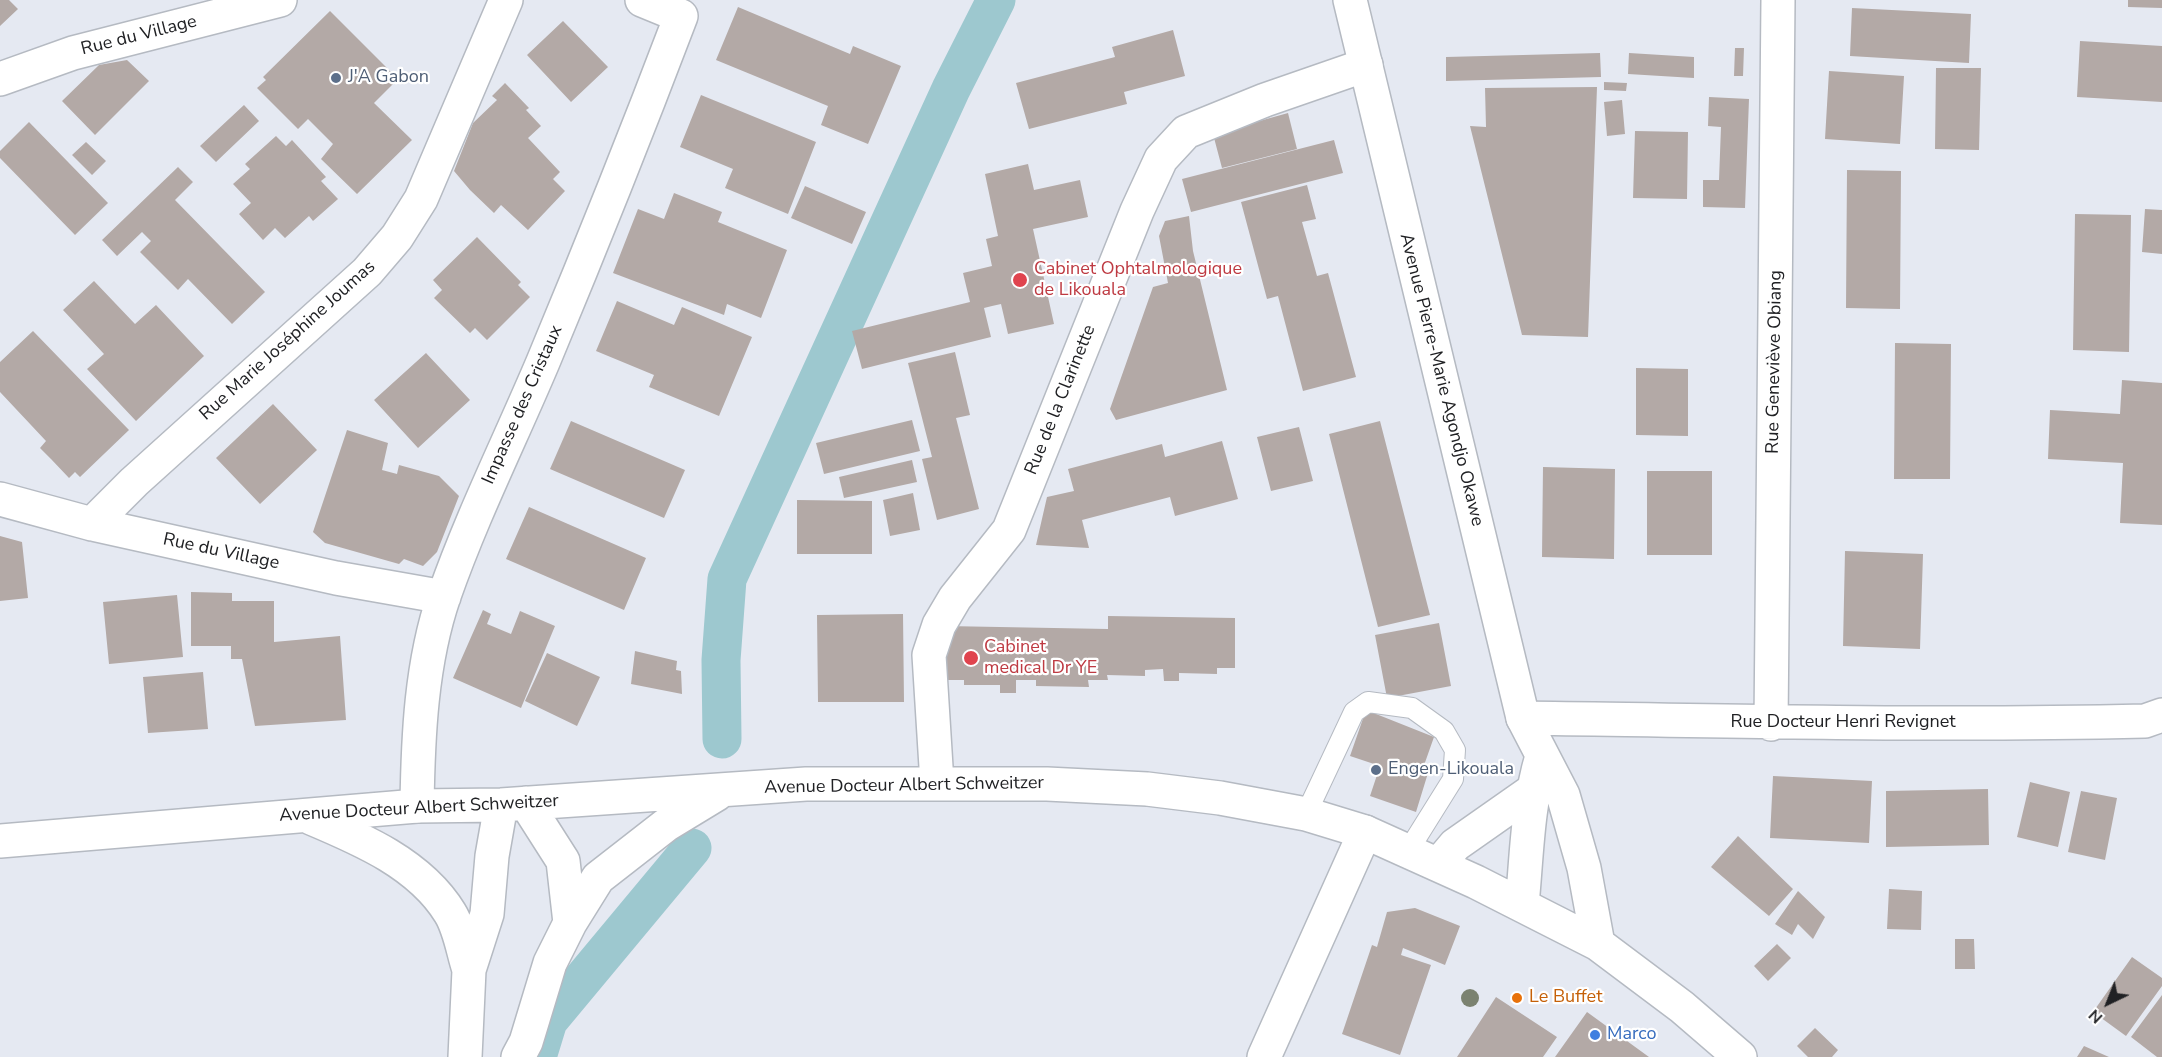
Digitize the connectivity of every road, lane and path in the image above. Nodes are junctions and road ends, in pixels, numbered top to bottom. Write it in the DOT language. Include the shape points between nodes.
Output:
graph roads {
  1 [pos="280,0"];
  2 [pos="506,0"];
  3 [pos="642,0"];
  4 [pos="1350,0"];
  5 [pos="1778,0"];
  6 [pos="1366,65"];
  7 [pos="0,79"];
  8 [pos="0,499"];
  9 [pos="92,524"];
  10 [pos="444,597"];
  11 [pos="2162,715"];
  12 [pos="1523,718"];
  13 [pos="1771,724"];
  14 [pos="1542,756"];
  15 [pos="937,783"];
  16 [pos="722,791"];
  17 [pos="1532,791"];
  18 [pos="514,804"];
  19 [pos="417,807"];
  20 [pos="1306,814"];
  21 [pos="306,816"];
  22 [pos="1365,832"];
  23 [pos="0,841"];
  24 [pos="1408,851"];
  25 [pos="1439,864"];
  26 [pos="1522,905"];
  27 [pos="570,922"];
  28 [pos="1598,944"];
  29 [pos="469,970"];
  30 [pos="523,1052"];
  31 [pos="465,1057"];
  32 [pos="1264,1057"];
  33 [pos="1740,1057"];
  1 -- 7 [label="street, Rue du Village" via="73,53"];
  2 -- 9 [label="street, Rue Marie Joséphine Joumas" via="421,198 397,237 367,272"];
  3 -- 10 [label="street, Impasse des Cristaux" via="681,16 628,158"];
  4 -- 6 [label="street, Avenue Pierre-Marie Agondjo Okawe"];
  5 -- 13 [label="street, Rue Geneviève Obiang"];
  6 -- 12 [label="street, Avenue Pierre-Marie Agondjo Okawe"];
  6 -- 15 [label="street, Rue de la Clarinette" via="1186,132 1161,159 1009,530 955,598 939,625 929,655"];
  8 -- 9 [label="street, Rue du Village"];
  9 -- 10 [label="street, Rue du Village" via="336,578"];
  10 -- 19 [label="street, Impasse des Cristaux" via="427,667"];
  11 -- 13 [label="street, Rue Docteur Henri Revignet" via="2145,721"];
  12 -- 13 [label="street, Rue Docteur Henri Revignet"];
  12 -- 14 [label="street, Avenue Pierre-Marie Agondjo Okawe"];
  14 -- 17 [label="street"];
  14 -- 28 [label="street, Avenue Pierre-Marie Agondjo Okawe" via="1563,795 1574,830"];
  15 -- 16 [label="street, Avenue Docteur Albert Schweitzer" via="806,784"];
  15 -- 20 [label="street, Avenue Docteur Albert Schweitzer" via="1147,789"];
  16 -- 18 [label="street, Avenue Docteur Albert Schweitzer"];
  16 -- 27 [label="street" via="666,825 598,878"];
  17 -- 25 [label="street" via="1464,838"];
  17 -- 26 [label="street"];
  18 -- 19 [label="street, Avenue Docteur Albert Schweitzer"];
  18 -- 27 [label="street" via="564,861"];
  18 -- 29 [label="street" via="492,856 487,914"];
  19 -- 21 [label="street, Avenue Docteur Albert Schweitzer"];
  20 -- 22 [label="street, Avenue Docteur Albert Schweitzer"];
  20 -- 24 [label="lane" via="1354,712 1368,702 1412,708 1444,731 1455,750 1453,779"];
  21 -- 23 [label="street, Avenue Docteur Albert Schweitzer"];
  21 -- 29 [label="street" via="354,836 422,881 451,914"];
  22 -- 24 [label="street, Avenue Docteur Albert Schweitzer"];
  22 -- 32 [label="street"];
  24 -- 25 [label="street, Avenue Docteur Albert Schweitzer"];
  25 -- 26 [label="street, Avenue Docteur Albert Schweitzer"];
  26 -- 28 [label="street, Avenue Docteur Albert Schweitzer"];
  27 -- 30 [label="street" via="550,963"];
  28 -- 33 [label="street, Avenue Docteur Albert Schweitzer" via="1682,1007"];
  29 -- 31 [label="street"];
}
